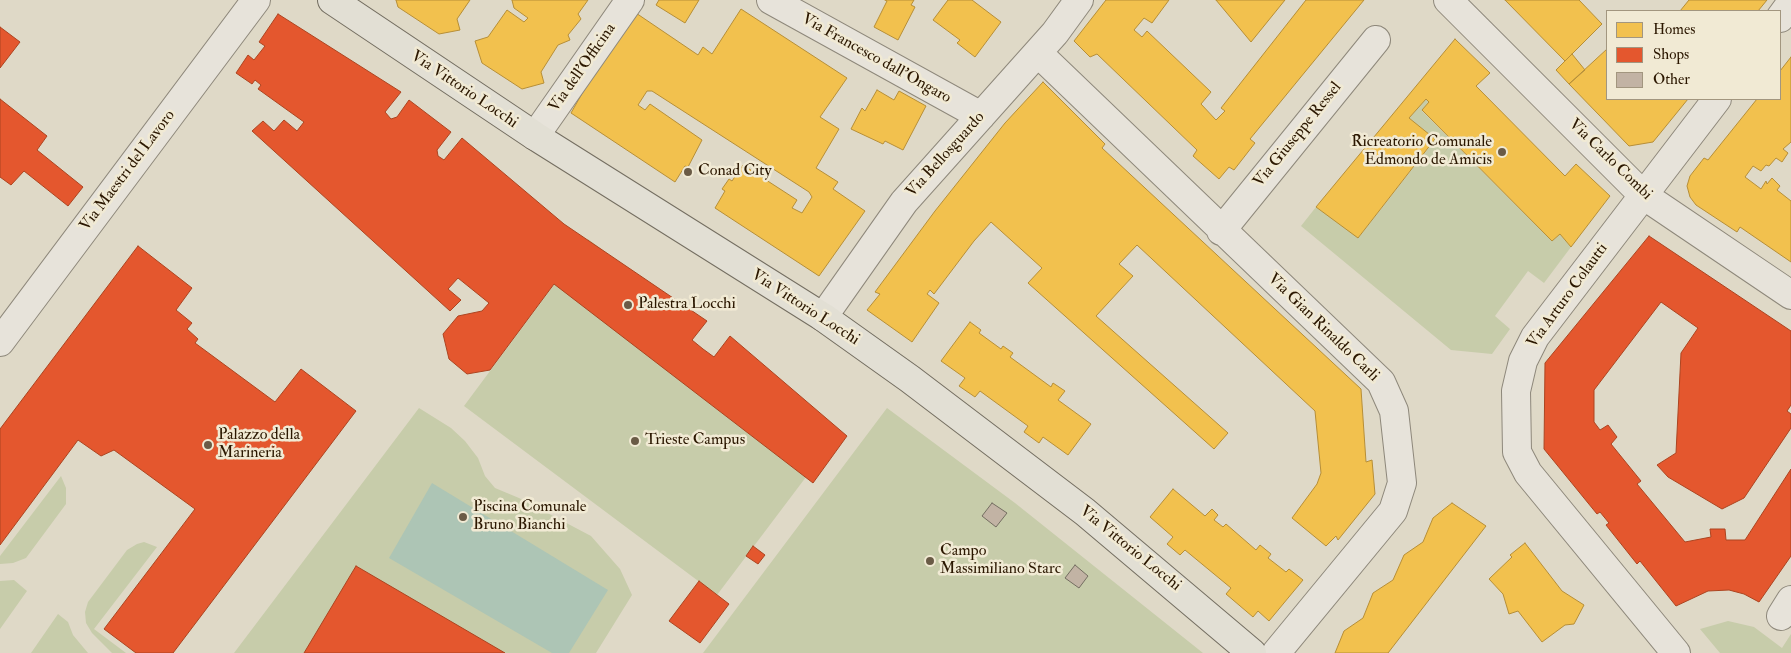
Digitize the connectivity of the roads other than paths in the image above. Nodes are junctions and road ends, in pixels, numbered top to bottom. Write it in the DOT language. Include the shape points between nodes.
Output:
graph roads {
  1 [pos="256,0"];
  2 [pos="332,0"];
  3 [pos="630,0"];
  4 [pos="771,0"];
  5 [pos="1079,0"];
  6 [pos="1448,0"];
  7 [pos="1791,4"];
  8 [pos="1781,17"];
  9 [pos="1376,40"];
  10 [pos="1038,54"];
  11 [pos="1716,100"];
  12 [pos="981,116"];
  13 [pos="535,136"];
  14 [pos="1643,195"];
  15 [pos="1221,231"];
  16 [pos="1791,295"];
  17 [pos="823,317"];
  18 [pos="0,342"];
  19 [pos="1252,653"];
  20 [pos="1276,653"];
  21 [pos="1676,653"];
  1 -- 18 [label="street, Via Maestri del Lavoro"];
  2 -- 13 [label="main road, Via Vittorio Locchi"];
  3 -- 13 [label="street, Via dell'Officina"];
  4 -- 12 [label="street, Via Francesco dall'Ongaro"];
  5 -- 10 [label="street, Via Bellosguardo"];
  6 -- 14 [label="street, Via Carlo Combi"];
  7 -- 8 [label="street"];
  9 -- 15 [label="street, Via Giuseppe Ressel"];
  10 -- 12 [label="street, Via Bellosguardo"];
  10 -- 15 [label="street, Via Gian Rinaldo Carli"];
  11 -- 14 [label="street, Via Arturo Colautti"];
  12 -- 17 [label="street, Via Bellosguardo" via="904,202"];
  13 -- 17 [label="main road, Via Vittorio Locchi"];
  14 -- 16 [label="street, Via Carlo Combi"];
  14 -- 21 [label="street, Via Arturo Colautti" via="1535,337 1523,361 1516,391 1517,452 1528,473"];
  15 -- 20 [label="street, Via Gian Rinaldo Carli" via="1381,382 1394,411 1400,448 1402,483 1393,511"];
  17 -- 19 [label="main road, Via Vittorio Locchi" via="1086,512"];
}
